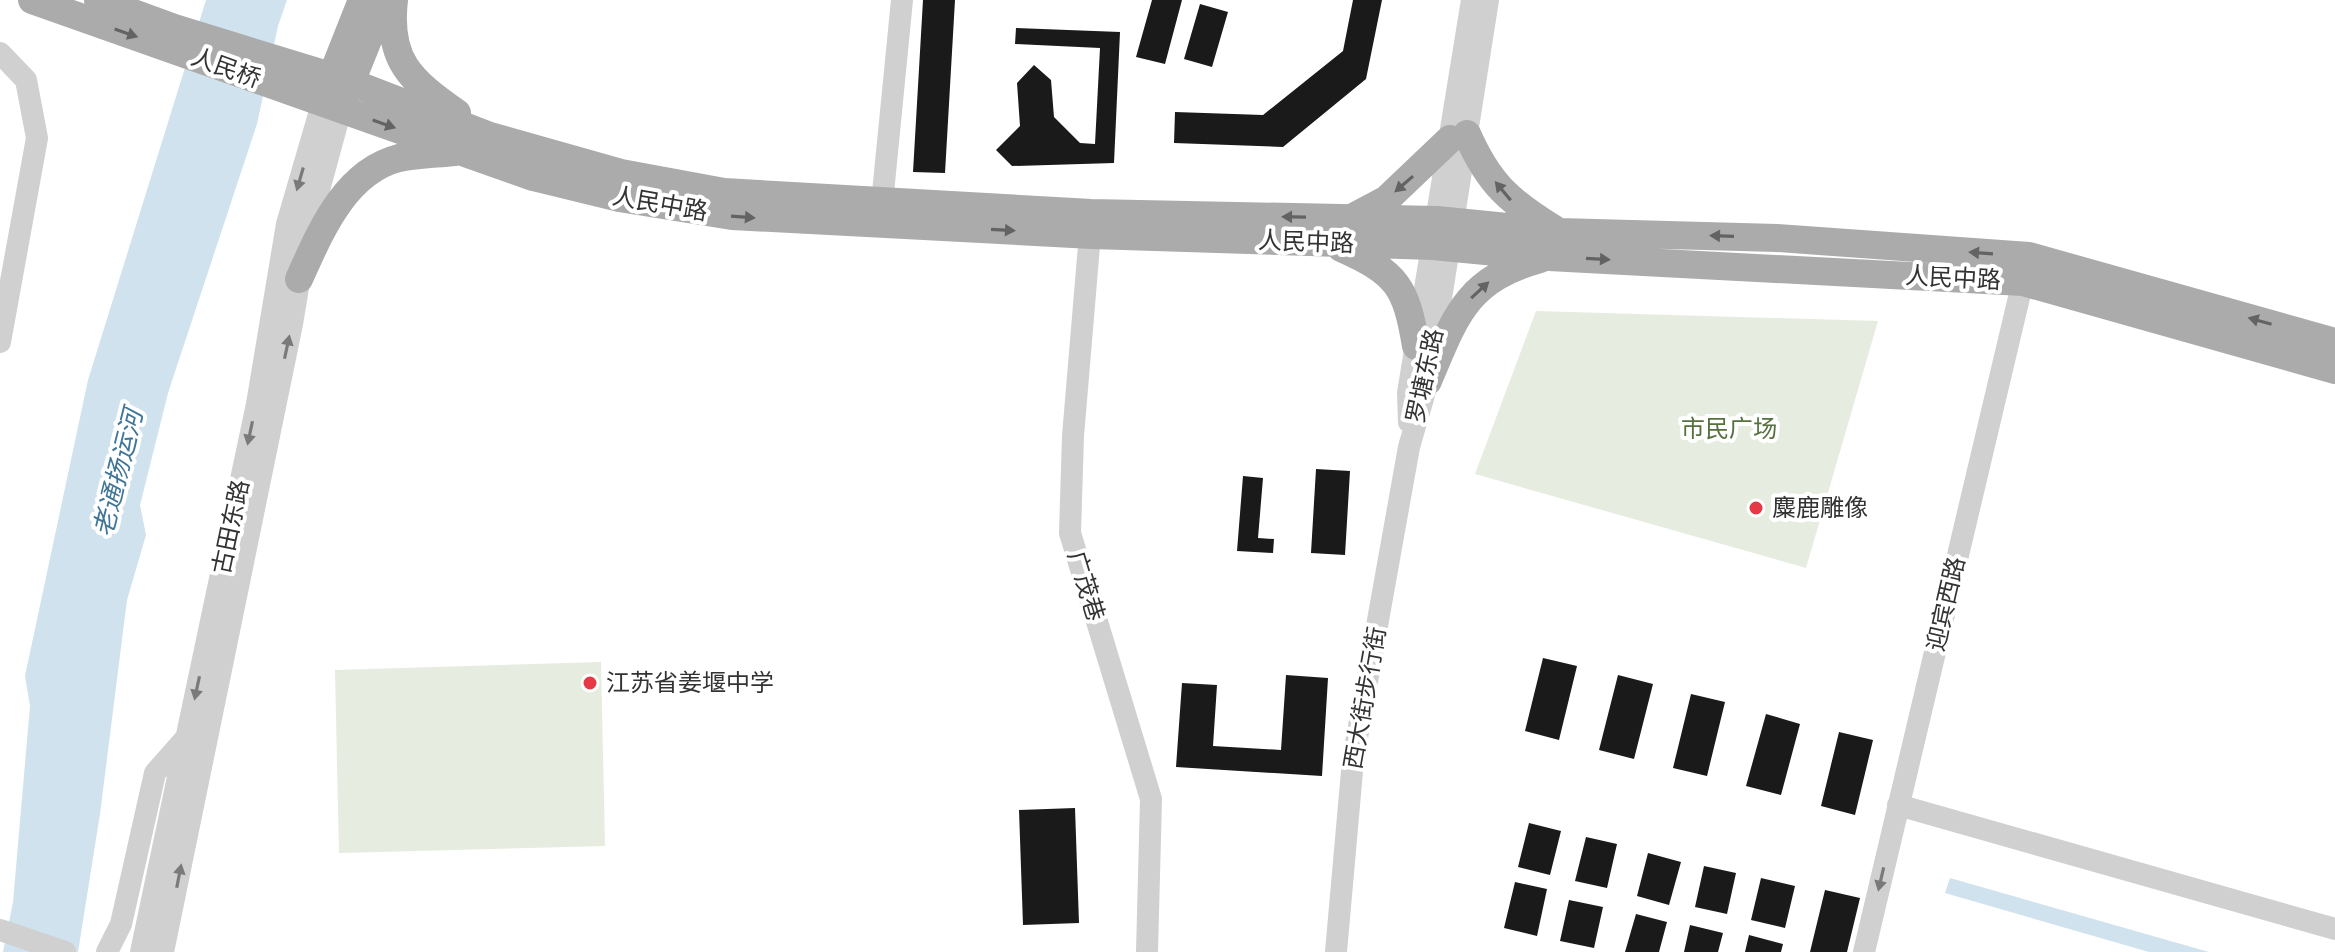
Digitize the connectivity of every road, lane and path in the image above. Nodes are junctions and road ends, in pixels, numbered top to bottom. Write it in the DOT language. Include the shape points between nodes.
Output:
graph roads {
  1 [pos="32,0"];
  2 [pos="362,0"];
  3 [pos="384,0"];
  4 [pos="394,0"];
  5 [pos="902,0"];
  6 [pos="1472,0"];
  7 [pos="1488,0"];
  8 [pos="84,5"];
  9 [pos="0,53"];
  10 [pos="288,77"];
  11 [pos="336,93"];
  12 [pos="490,136"];
  13 [pos="1458,137"];
  14 [pos="461,151"];
  15 [pos="883,213"];
  16 [pos="1350,218"];
  17 [pos="1091,224"];
  18 [pos="1443,234"];
  19 [pos="1329,243"];
  20 [pos="1554,244"];
  21 [pos="2026,269"];
  22 [pos="299,279"];
  23 [pos="0,342"];
  24 [pos="2335,342"];
  25 [pos="1416,346"];
  26 [pos="2335,370"];
  27 [pos="1428,381"];
  28 [pos="1409,447"];
  29 [pos="187,736"];
  30 [pos="1898,805"];
  31 [pos="2335,929"];
  32 [pos="0,930"];
  33 [pos="65,952"];
  34 [pos="107,952"];
  35 [pos="141,952"];
  36 [pos="163,952"];
  37 [pos="1147,952"];
  38 [pos="1336,952"];
  39 [pos="1864,952"];
  1 -- 8 [label="main road"];
  2 -- 11 [label="main road"];
  3 -- 11 [label="main road"];
  4 -- 12 [label="main road" via="392,39 406,69 429,94"];
  5 -- 15 [label="street"];
  6 -- 13 [label="street, 罗塘东路"];
  7 -- 13 [label="street, 罗塘东路"];
  8 -- 10 [label="main road, 人民桥"];
  9 -- 23 [label="street" via="26,80 37,138"];
  10 -- 11 [label="main road, 人民中路"];
  11 -- 12 [label="main road, 人民中路"];
  11 -- 14 [label="main road, 人民中路, one-way"];
  11 -- 22 [label="street, 古田东路"];
  11 -- 29 [label="street, 古田东路, one-way" via="287,224 257,404"];
  12 -- 15 [label="main road, 人民中路" via="621,173"];
  13 -- 16 [label="main road, one-way" via="1387,199"];
  13 -- 18 [label="street, 罗塘东路"];
  20 -- 13 [label="main road, one-way"];
  14 -- 15 [label="main road, 人民中路, one-way" via="533,177 619,198 732,216"];
  14 -- 22 [label="main road" via="397,158 363,176 327,219"];
  15 -- 17 [label="main road, 人民中路"];
  16 -- 17 [label="main road, 人民中路, one-way"];
  16 -- 18 [label="main road, 人民中路"];
  17 -- 19 [label="main road, 人民中路"];
  17 -- 37 [label="street, 广茂巷" via="1070,533 1151,799"];
  18 -- 19 [label="main road, 人民中路"];
  18 -- 20 [label="main road, 人民中路"];
  18 -- 25 [label="street, 罗塘东路"];
  18 -- 27 [label="street, 罗塘东路"];
  19 -- 25 [label="main road" via="1375,263 1401,288"];
  20 -- 21 [label="main road, 人民中路" via="1777,238"];
  27 -- 20 [label="main road, one-way" via="1453,323 1477,289"];
  24 -- 21 [label="main road, 人民中路, one-way"];
  21 -- 26 [label="main road, 人民中路"];
  21 -- 30 [label="street, 迎宾西路"];
  36 -- 22 [label="street, 古田东路, one-way"];
  25 -- 28 [label="street, 罗塘东路" via="1408,393"];
  27 -- 28 [label="street, 罗塘东路"];
  28 -- 38 [label="street, 西大街步行街" via="1353,760"];
  29 -- 34 [label="street" via="155,773 121,924"];
  29 -- 35 [label="street, 古田东路"];
  30 -- 31 [label="street"];
  30 -- 39 [label="street, 迎宾西路, one-way"];
  32 -- 33 [label="street"];
}
